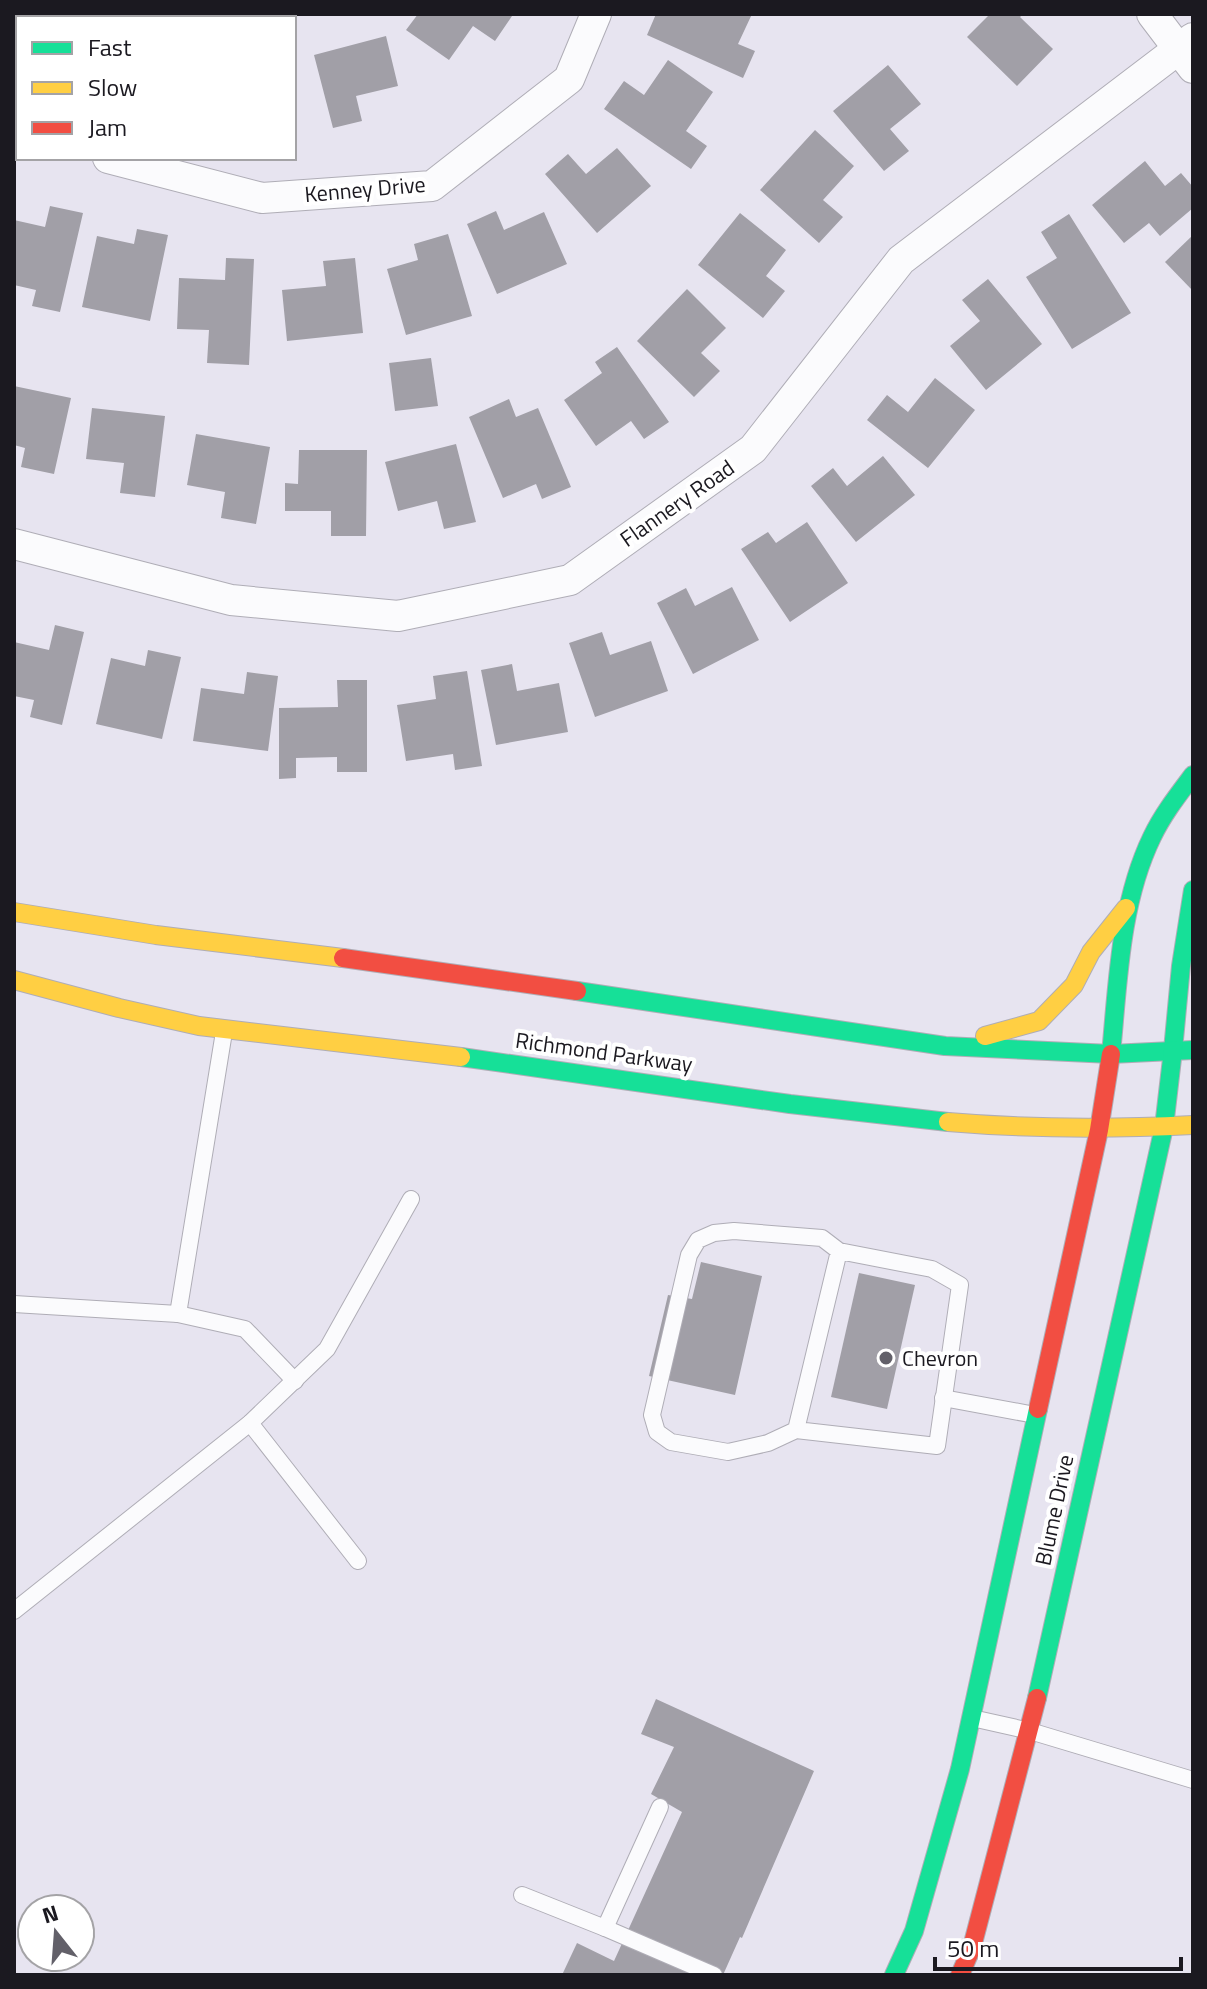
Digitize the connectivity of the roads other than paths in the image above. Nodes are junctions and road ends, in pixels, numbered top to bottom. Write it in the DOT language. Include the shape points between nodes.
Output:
graph roads {
  1 [pos="596,14"];
  2 [pos="1152,14"];
  3 [pos="1188,52"];
  4 [pos="116,160"];
  5 [pos="14,544"];
  6 [pos="1193,775"];
  7 [pos="1193,890"];
  8 [pos="1127,906"];
  9 [pos="14,912"];
  10 [pos="14,980"];
  11 [pos="224,1030"];
  12 [pos="945,1046"];
  13 [pos="1173,1050"];
  14 [pos="1193,1050"];
  15 [pos="1111,1054"];
  16 [pos="1193,1125"];
  17 [pos="1164,1127"];
  18 [pos="1099,1130"];
  19 [pos="411,1199"];
  20 [pos="839,1251"];
  21 [pos="14,1304"];
  22 [pos="178,1314"];
  23 [pos="295,1381"];
  24 [pos="943,1398"];
  25 [pos="1037,1415"];
  26 [pos="250,1423"];
  27 [pos="796,1430"];
  28 [pos="358,1561"];
  29 [pos="14,1611"];
  30 [pos="972,1718"];
  31 [pos="1030,1731"];
  32 [pos="1193,1780"];
  33 [pos="660,1807"];
  34 [pos="522,1895"];
  35 [pos="605,1928"];
  36 [pos="714,1975"];
  37 [pos="894,1975"];
  38 [pos="960,1975"];
  1 -- 4 [label="street, Kenney Drive" via="569,79 432,186 262,198"];
  2 -- 3 [label="street"];
  3 -- 5 [label="street, Flannery Road" via="901,260 753,449 570,580 398,616 231,600"];
  6 -- 8 [label="main road" via="1174,797 1136,873"];
  7 -- 13 [label="main road, Blume Drive"];
  8 -- 12 [label="main road" via="1091,952 1074,985 1039,1021"];
  8 -- 15 [label="main road, Blume Drive"];
  9 -- 12 [label="main road"];
  10 -- 11 [label="main road, Richmond Parkway"];
  11 -- 18 [label="main road, Richmond Parkway" via="460,1056 903,1118"];
  11 -- 22 [label="lane"];
  12 -- 15 [label="main road"];
  13 -- 14 [label="main road"];
  13 -- 15 [label="main road"];
  13 -- 17 [label="main road, Blume Drive"];
  15 -- 18 [label="main road, Blume Drive"];
  16 -- 17 [label="main road, Richmond Parkway"];
  17 -- 18 [label="main road, Richmond Parkway"];
  17 -- 31 [label="main road, Blume Drive"];
  18 -- 25 [label="main road, Blume Drive"];
  19 -- 23 [label="lane" via="327,1349"];
  20 -- 24 [label="lane" via="932,1269 960,1285"];
  20 -- 27 [label="lane"];
  20 -- 27 [label="lane" via="822,1238 734,1231 698,1240 689,1255 652,1415 657,1432 671,1442 728,1452"];
  21 -- 22 [label="lane"];
  22 -- 23 [label="lane" via="245,1329"];
  23 -- 26 [label="lane"];
  24 -- 25 [label="lane"];
  24 -- 27 [label="lane" via="937,1446"];
  25 -- 30 [label="main road, Blume Drive"];
  26 -- 28 [label="lane"];
  26 -- 29 [label="lane"];
  30 -- 31 [label="lane"];
  30 -- 37 [label="main road, Blume Drive" via="914,1931"];
  31 -- 32 [label="lane"];
  31 -- 38 [label="main road, Blume Drive"];
  33 -- 35 [label="lane"];
  34 -- 35 [label="lane"];
  35 -- 36 [label="lane"];
}
